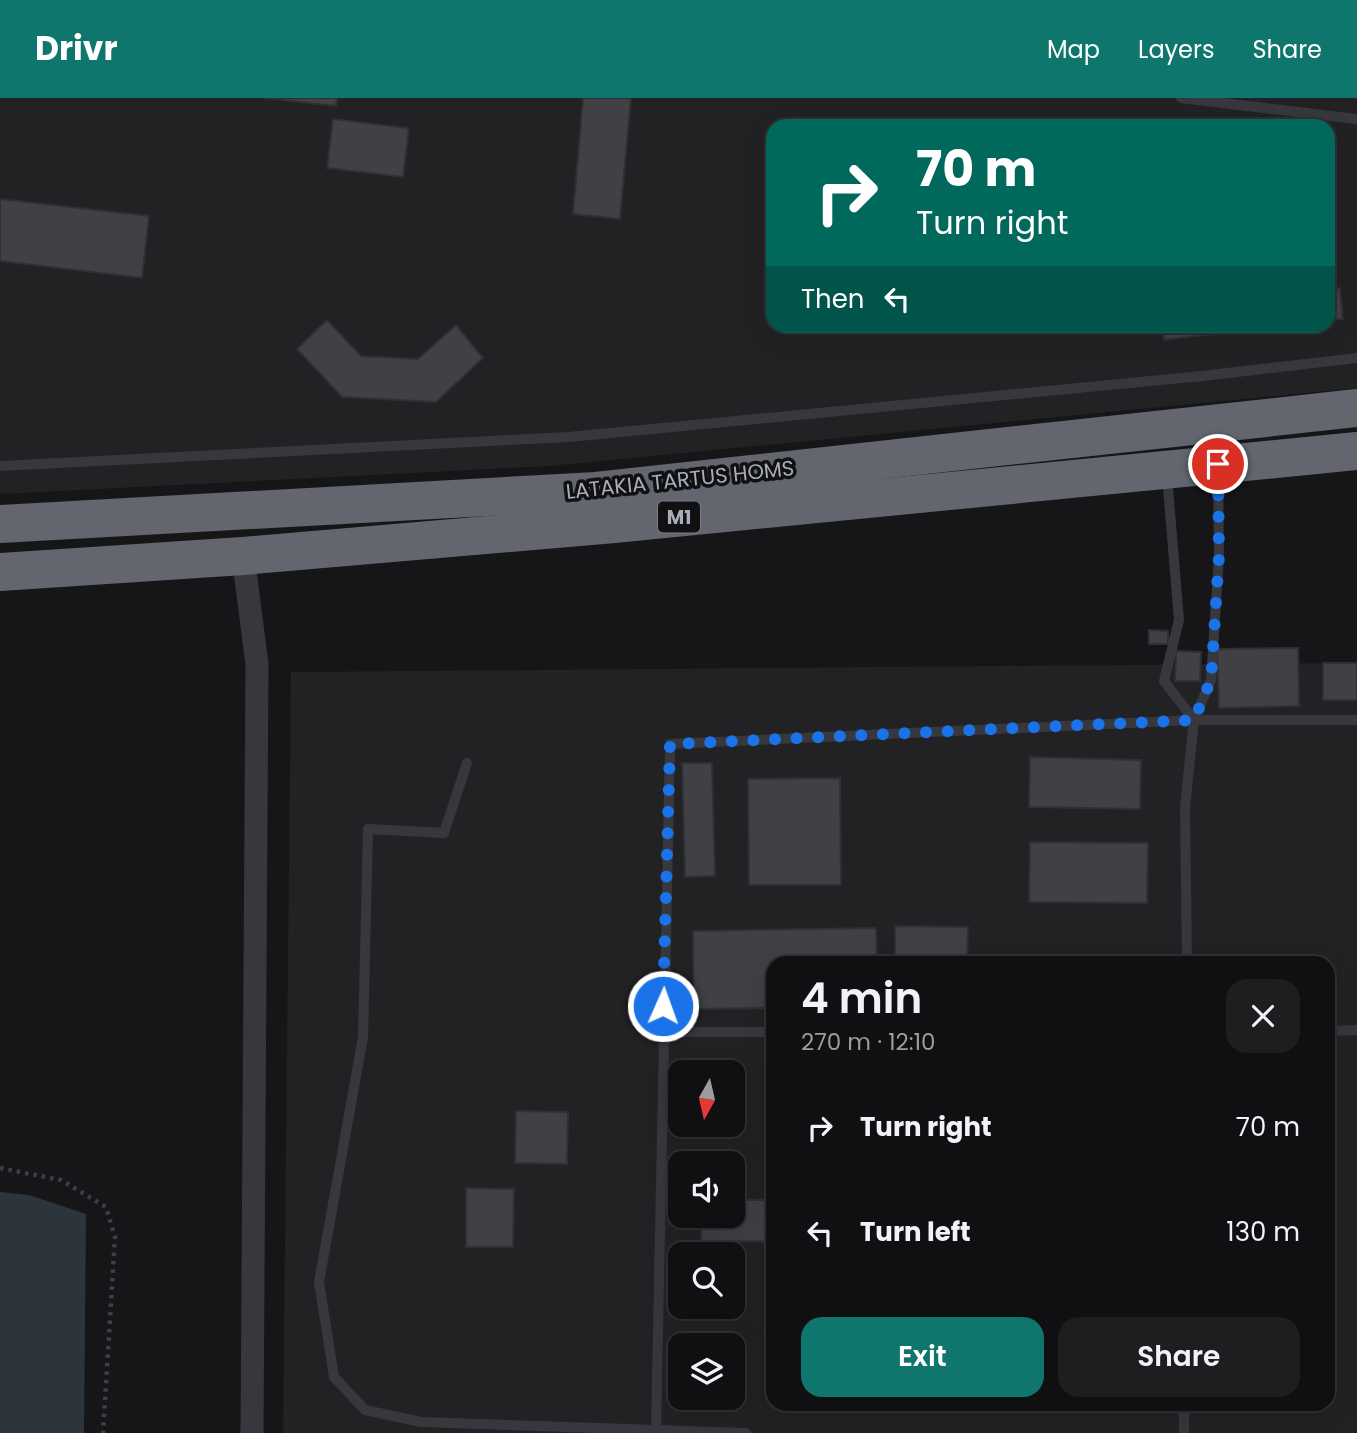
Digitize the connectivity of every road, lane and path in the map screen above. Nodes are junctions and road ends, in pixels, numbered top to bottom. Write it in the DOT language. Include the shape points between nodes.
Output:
graph roads {
  1 [pos="1181,98"];
  2 [pos="1357,118"];
  3 [pos="1357,358"];
  4 [pos="1357,408"];
  5 [pos="1357,451"];
  6 [pos="1218,464"];
  7 [pos="0,466"];
  8 [pos="1166,469"];
  9 [pos="0,523"];
  10 [pos="243,556"];
  11 [pos="0,572"];
  12 [pos="1194,720"];
  13 [pos="1357,720"];
  14 [pos="467,763"];
  15 [pos="1187,956"];
  16 [pos="1357,1030"];
  17 [pos="1335,1031"];
  18 [pos="663,1032"];
  19 [pos="766,1032"];
  20 [pos="0,1168"];
  21 [pos="1184,1411"];
  22 [pos="421,1428"];
  23 [pos="656,1430"];
  24 [pos="103,1433"];
  25 [pos="252,1433"];
  26 [pos="746,1433"];
  27 [pos="1184,1433"];
  1 -- 2 [label="lane"];
  3 -- 7 [label="lane" via="569,436"];
  4 -- 9 [label="highway, LATAKIA TARTUS HOMS / M1" via="596,491"];
  5 -- 6 [label="highway, M1"];
  6 -- 8 [label="highway, M1"];
  6 -- 12 [label="lane" via="1219,556 1211,680"];
  8 -- 10 [label="highway, M1"];
  8 -- 12 [label="lane" via="1178,620 1164,681"];
  10 -- 11 [label="highway, M1"];
  10 -- 25 [label="street" via="257,664"];
  12 -- 13 [label="lane"];
  12 -- 15 [label="lane" via="1185,807"];
  12 -- 18 [label="lane" via="670,744"];
  14 -- 22 [label="lane" via="444,833 368,829 363,1037 319,1282 334,1377 365,1410"];
  16 -- 17 [label="lane"];
  18 -- 19 [label="lane"];
  18 -- 23 [label="lane"];
  20 -- 24 [label="path" via="61,1180 106,1207 116,1237"];
  21 -- 27 [label="lane"];
  22 -- 23 [label="lane"];
  23 -- 26 [label="lane"];
}
